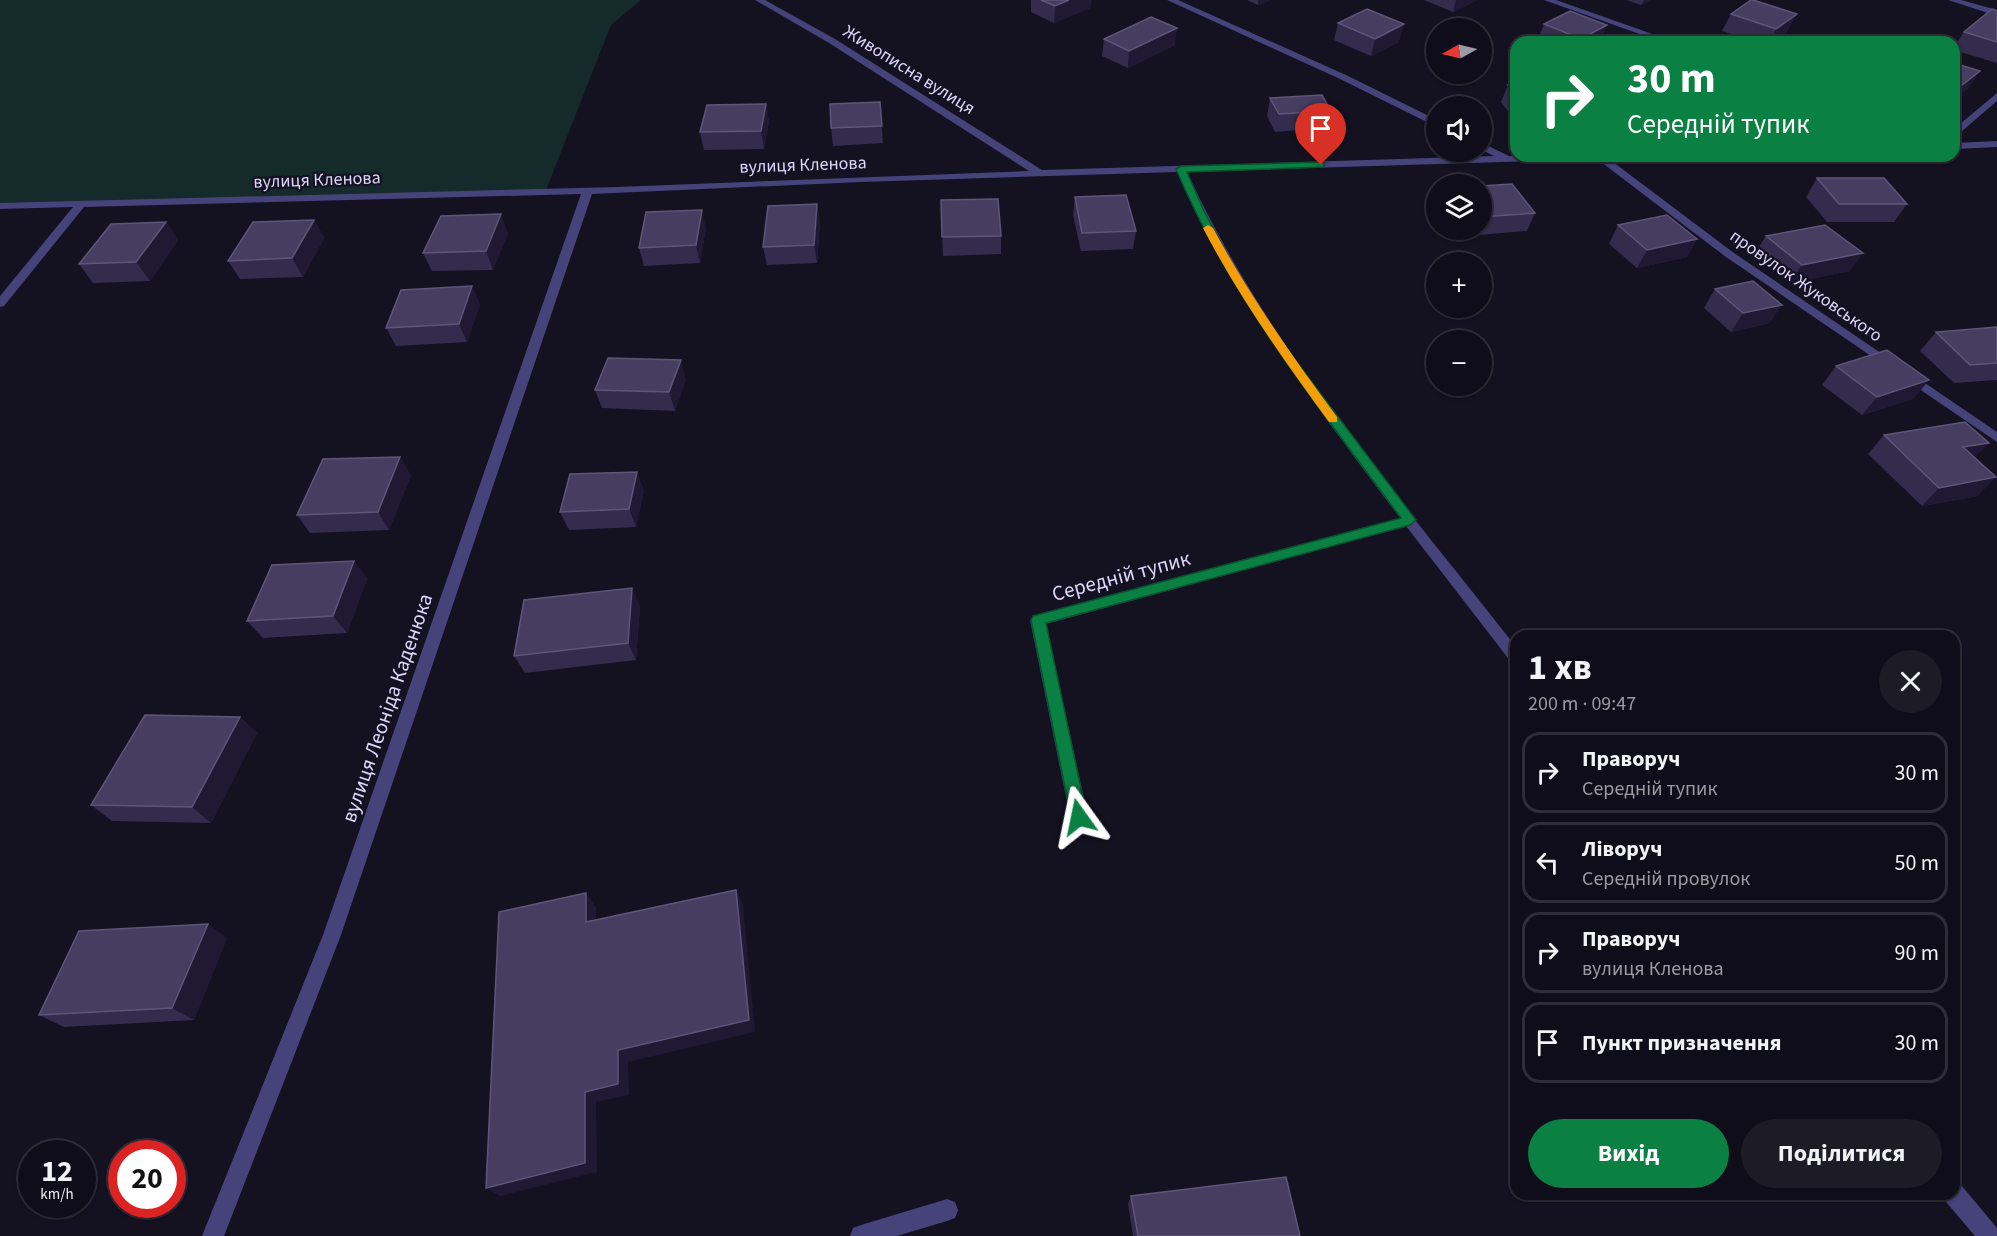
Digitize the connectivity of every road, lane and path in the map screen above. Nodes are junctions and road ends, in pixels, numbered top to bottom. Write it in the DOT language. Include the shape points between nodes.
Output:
graph roads {
  1 [pos="759,0"];
  2 [pos="1171,0"];
  3 [pos="1548,0"];
  4 [pos="1952,0"];
  5 [pos="1997,13"];
  6 [pos="1653,36"];
  7 [pos="1997,96"];
  8 [pos="1426,118"];
  9 [pos="1960,130"];
  10 [pos="1997,144"];
  11 [pos="1960,146"];
  12 [pos="1492,151"];
  13 [pos="1507,159"];
  14 [pos="1510,159"];
  15 [pos="1607,162"];
  16 [pos="1181,169"];
  17 [pos="1038,174"];
  18 [pos="588,190"];
  19 [pos="81,204"];
  20 [pos="0,206"];
  21 [pos="0,303"];
  22 [pos="1997,438"];
  23 [pos="1410,520"];
  24 [pos="1510,650"];
  25 [pos="1079,817"];
  26 [pos="1959,1200"];
  27 [pos="947,1210"];
  28 [pos="213,1236"];
  29 [pos="861,1236"];
  30 [pos="1989,1236"];
  1 -- 17 [label="street, Живописна вулиця" via="832,41"];
  2 -- 8 [label="street"];
  3 -- 6 [label="street"];
  4 -- 5 [label="street"];
  7 -- 9 [label="street"];
  10 -- 11 [label="street"];
  12 -- 13 [label="street"];
  13 -- 14 [label="street, вулиця Кленова"];
  13 -- 16 [label="street, вулиця Кленова"];
  15 -- 22 [label="street, провулок Жуковського" via="1730,255"];
  16 -- 17 [label="street, вулиця Кленова"];
  16 -- 23 [label="street" via="1233,275 1279,346"];
  17 -- 18 [label="street, вулиця Кленова"];
  18 -- 19 [label="street, вулиця Кленова"];
  18 -- 28 [label="street, вулиця Леоніда Каденюка" via="332,935"];
  19 -- 20 [label="street, вулиця Кленова"];
  19 -- 21 [label="street"];
  23 -- 24 [label="street"];
  23 -- 25 [label="street, Середній тупик" via="1038,620"];
  26 -- 30 [label="street"];
  27 -- 29 [label="street"];
}
